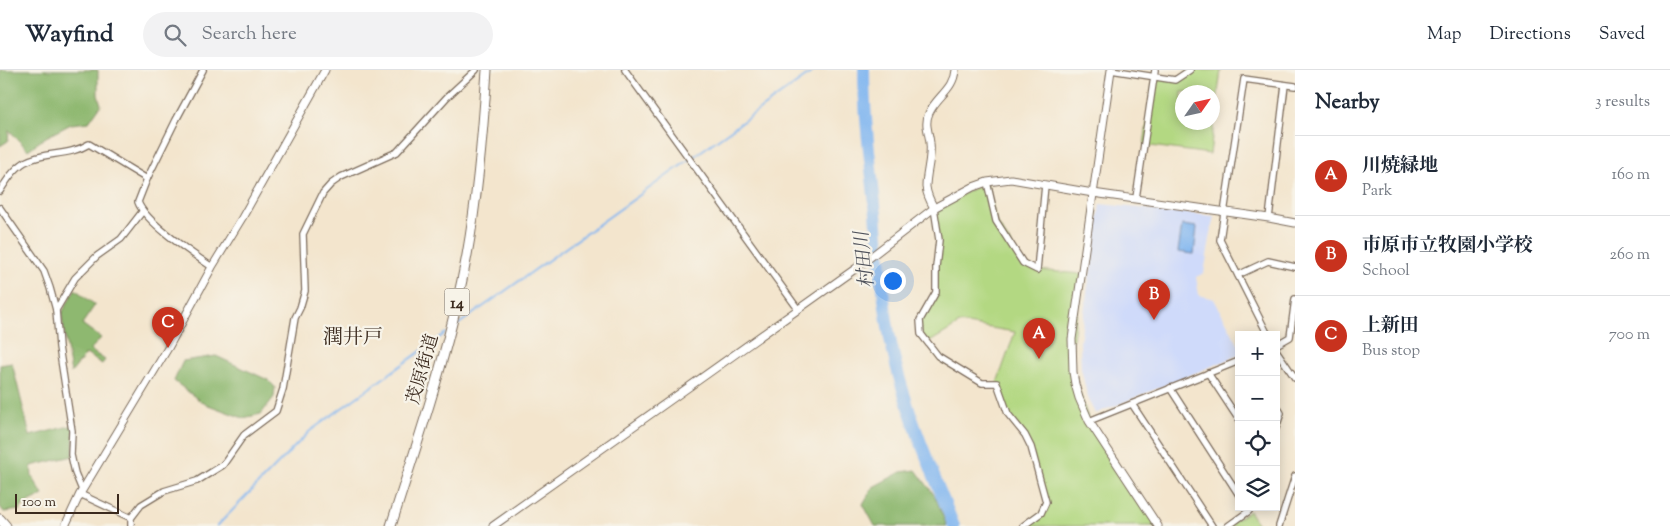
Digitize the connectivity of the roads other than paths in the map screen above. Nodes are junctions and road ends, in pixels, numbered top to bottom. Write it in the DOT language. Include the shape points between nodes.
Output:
graph roads {
  1 [pos="203,70"];
  2 [pos="324,70"];
  3 [pos="476,70"];
  4 [pos="487,70"];
  5 [pos="625,70"];
  6 [pos="955,70"];
  7 [pos="1111,70"];
  8 [pos="1190,70"];
  9 [pos="1155,73"];
  10 [pos="1285,85"];
  11 [pos="1295,86"];
  12 [pos="147,179"];
  13 [pos="986,182"];
  14 [pos="1046,185"];
  15 [pos="0,191"];
  16 [pos="1093,193"];
  17 [pos="1136,198"];
  18 [pos="0,208"];
  19 [pos="934,208"];
  20 [pos="1224,211"];
  21 [pos="142,212"];
  22 [pos="1269,218"];
  23 [pos="1295,223"];
  24 [pos="212,267"];
  25 [pos="1295,267"];
  26 [pos="1238,275"];
  27 [pos="1295,299"];
  28 [pos="56,310"];
  29 [pos="798,310"];
  30 [pos="1266,331"];
  31 [pos="1280,343"];
  32 [pos="1280,356"];
  33 [pos="1235,363"];
  34 [pos="1208,373"];
  35 [pos="1295,378"];
  36 [pos="1170,388"];
  37 [pos="1132,404"];
  38 [pos="1235,414"];
  39 [pos="1089,421"];
  40 [pos="1295,476"];
  41 [pos="1235,489"];
  42 [pos="81,492"];
  43 [pos="1246,511"];
  44 [pos="131,518"];
  45 [pos="0,519"];
  46 [pos="6,526"];
  47 [pos="65,526"];
  48 [pos="130,526"];
  49 [pos="392,526"];
  50 [pos="493,526"];
  51 [pos="1023,526"];
  52 [pos="1158,526"];
  53 [pos="1212,526"];
  54 [pos="1228,526"];
  55 [pos="1279,526"];
  1 -- 12 [label="street"];
  2 -- 24 [label="street"];
  3 -- 44 [label="street" via="446,97 397,152 342,177 323,193 303,234 305,291 295,318 276,411 244,435 223,465 197,482 164,491 141,505"];
  4 -- 49 [label="main road, 茂原街道 / 14" via="477,186 463,273 451,328"];
  5 -- 29 [label="street"];
  6 -- 19 [label="street" via="950,85 927,118 930,143 926,186 928,199"];
  7 -- 9 [label="street"];
  7 -- 16 [label="street"];
  8 -- 9 [label="street" via="1175,80"];
  9 -- 17 [label="street"];
  10 -- 11 [label="street"];
  10 -- 20 [label="street" via="1244,79"];
  10 -- 22 [label="street"];
  12 -- 15 [label="street" via="89,144 73,152 23,163 8,177"];
  12 -- 21 [label="street" via="138,202"];
  13 -- 14 [label="street" via="1011,179"];
  13 -- 14 [label="street" via="996,221 1024,263 1037,270"];
  13 -- 19 [label="street"];
  14 -- 16 [label="street"];
  16 -- 17 [label="street"];
  16 -- 39 [label="street" via="1072,338 1075,384"];
  17 -- 20 [label="street"];
  18 -- 28 [label="street" via="44,271"];
  19 -- 29 [label="street"];
  19 -- 51 [label="street" via="940,240 936,292 920,320 921,334 938,356 982,382 997,383 1008,414 1025,435 1046,502 1041,513"];
  20 -- 22 [label="street"];
  20 -- 26 [label="street" via="1220,240"];
  21 -- 24 [label="street"];
  21 -- 28 [label="street" via="121,239 97,256 75,278"];
  22 -- 23 [label="street"];
  24 -- 42 [label="street" via="168,348"];
  25 -- 26 [label="street" via="1268,261"];
  26 -- 30 [label="street"];
  27 -- 31 [label="street" via="1290,337"];
  28 -- 42 [label="street" via="58,347 72,430 71,455"];
  29 -- 50 [label="street"];
  32 -- 35 [label="street"];
  33 -- 34 [label="street"];
  34 -- 36 [label="street"];
  34 -- 38 [label="street"];
  36 -- 37 [label="street"];
  36 -- 41 [label="street"];
  37 -- 39 [label="street"];
  37 -- 53 [label="street"];
  39 -- 52 [label="street"];
  40 -- 55 [label="street"];
  42 -- 44 [label="street"];
  42 -- 47 [label="street"];
  43 -- 54 [label="street"];
  44 -- 48 [label="street"];
  45 -- 46 [label="main road"];
}
